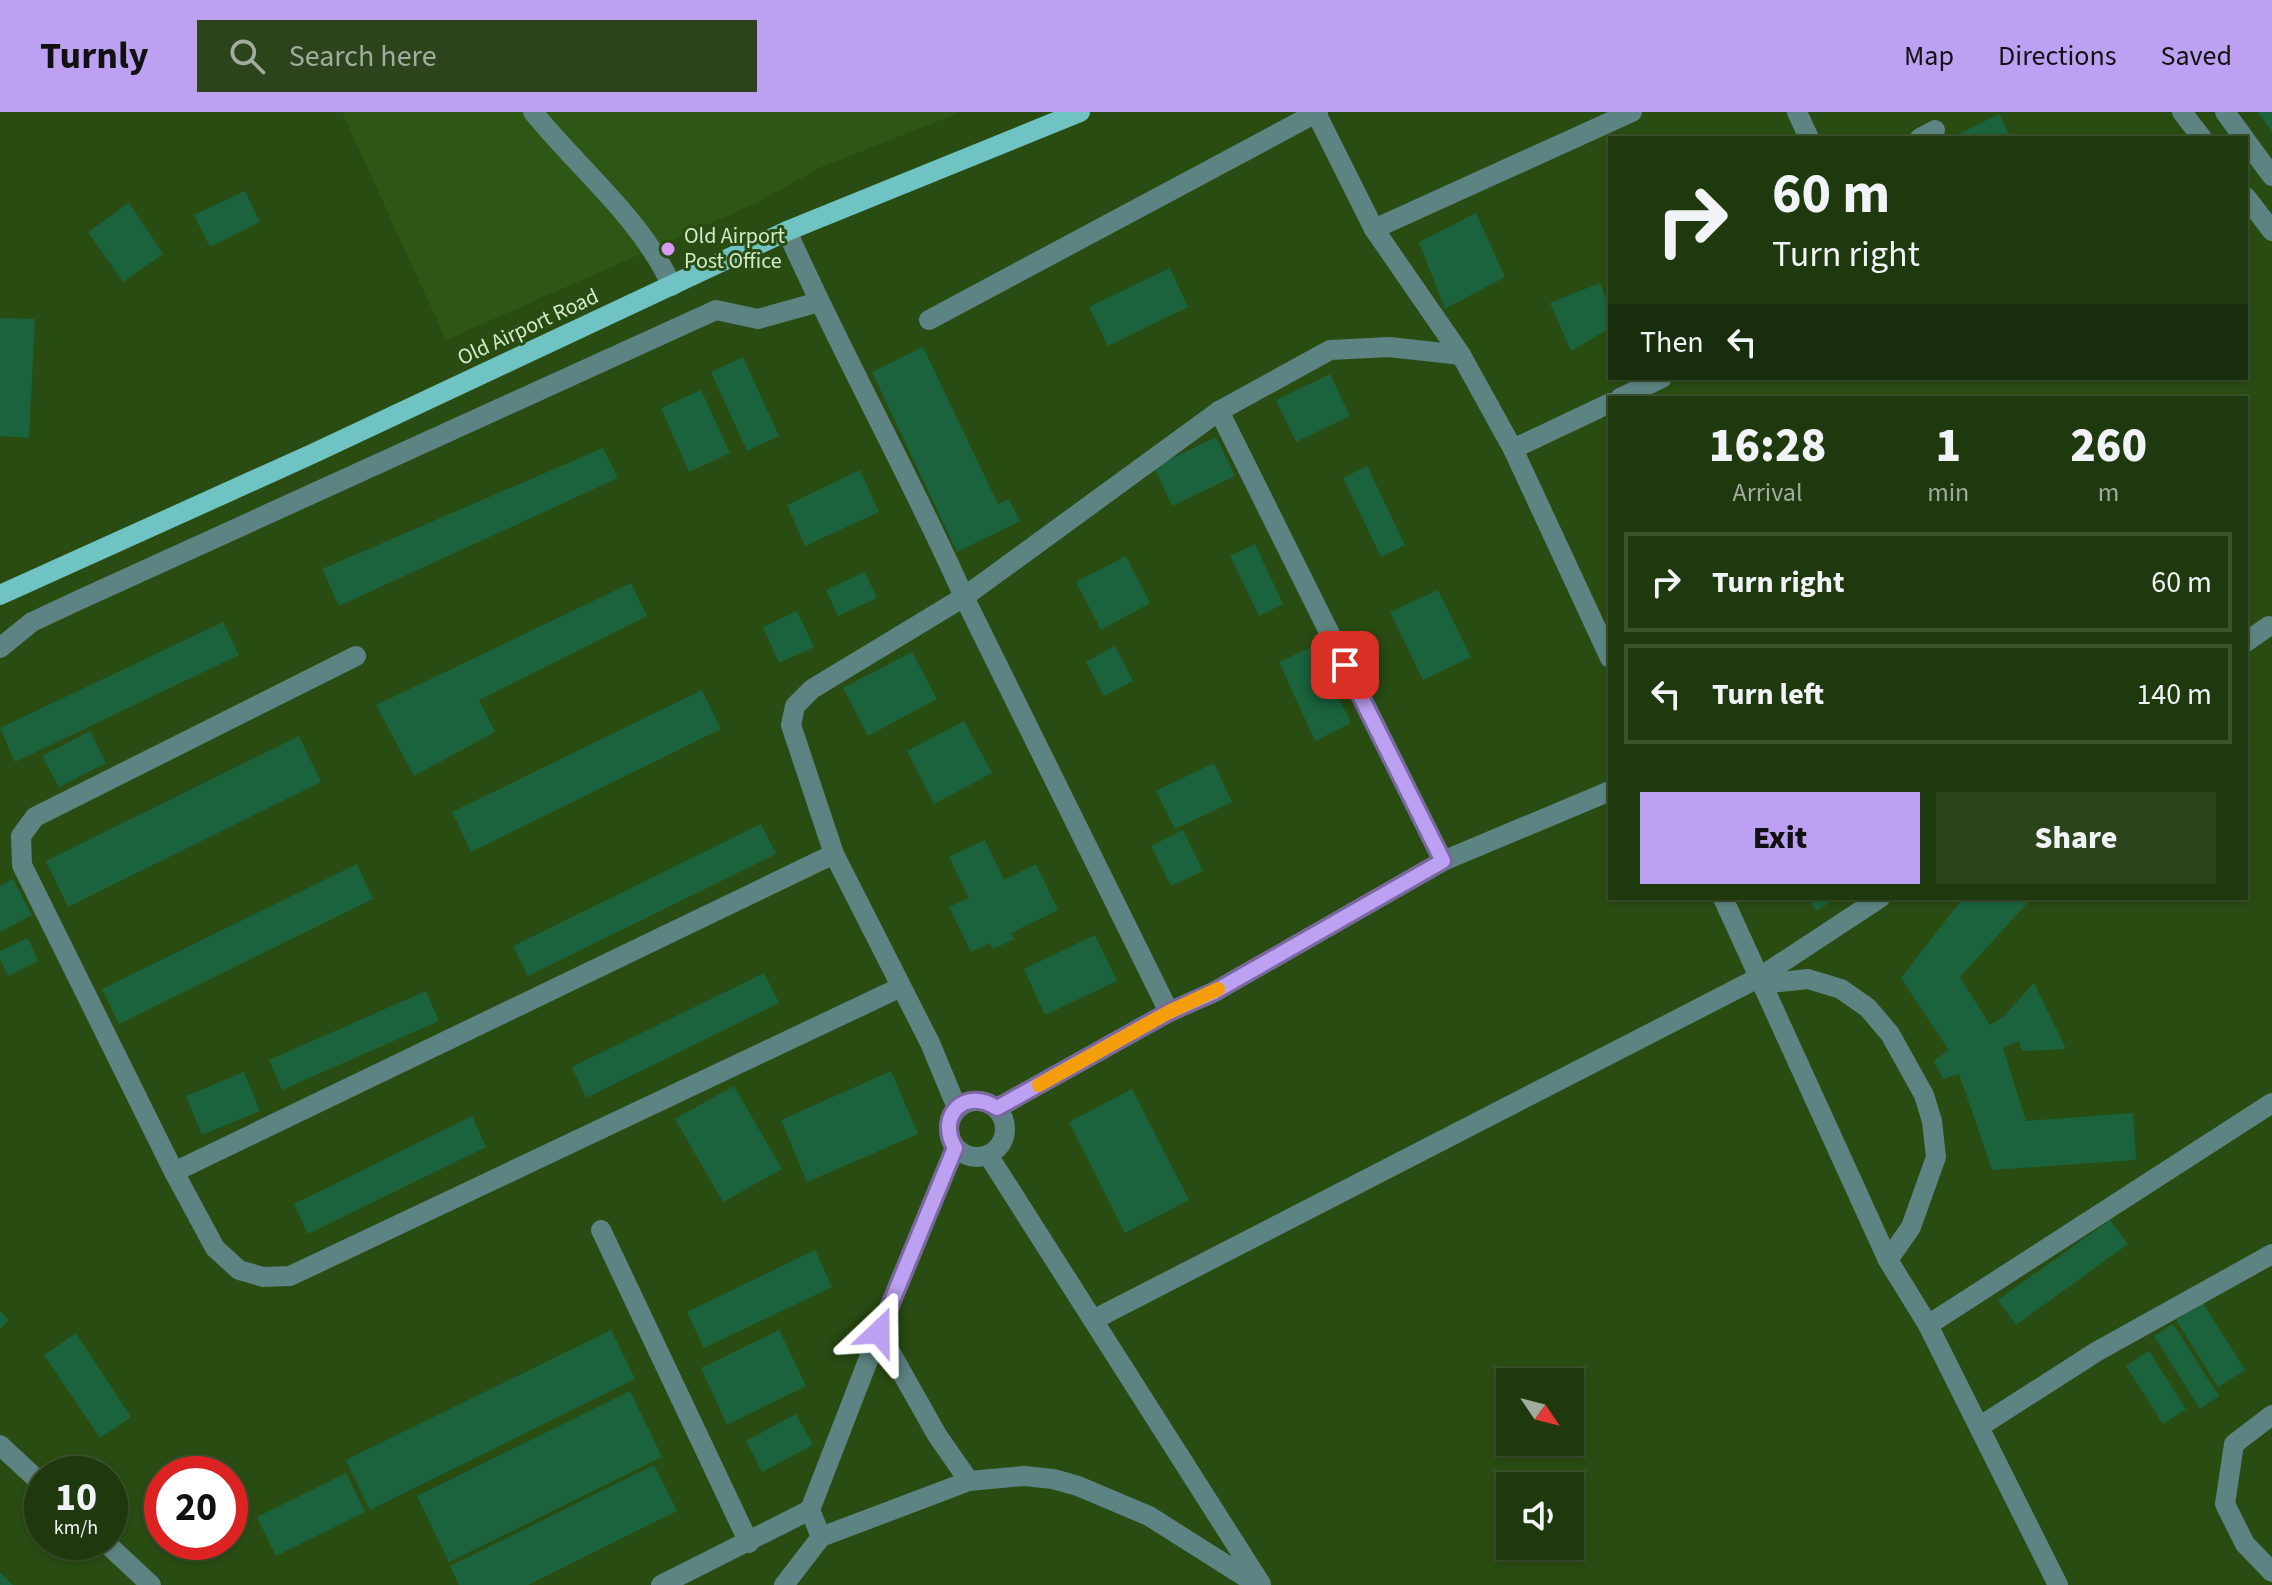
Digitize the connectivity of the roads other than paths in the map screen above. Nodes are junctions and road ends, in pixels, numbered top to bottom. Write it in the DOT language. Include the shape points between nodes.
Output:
graph roads {
  1 [pos="533,112"];
  2 [pos="1080,112"];
  3 [pos="1317,112"];
  4 [pos="1632,112"];
  5 [pos="1797,112"];
  6 [pos="2182,112"];
  7 [pos="2225,112"];
  8 [pos="1808,136"];
  9 [pos="2200,136"];
  10 [pos="2243,136"];
  11 [pos="2248,143"];
  12 [pos="2272,176"];
  13 [pos="2248,200"];
  14 [pos="1374,229"];
  15 [pos="787,231"];
  16 [pos="2272,231"];
  17 [pos="672,286"];
  18 [pos="819,302"];
  19 [pos="929,320"];
  20 [pos="1461,355"];
  21 [pos="1658,380"];
  22 [pos="1624,396"];
  23 [pos="1608,404"];
  24 [pos="1219,411"];
  25 [pos="1513,449"];
  26 [pos="0,595"];
  27 [pos="964,597"];
  28 [pos="2269,626"];
  29 [pos="2248,641"];
  30 [pos="0,648"];
  31 [pos="1608,654"];
  32 [pos="356,656"];
  33 [pos="1608,792"];
  34 [pos="834,854"];
  35 [pos="1443,861"];
  36 [pos="1724,900"];
  37 [pos="1877,900"];
  38 [pos="1761,981"];
  39 [pos="901,987"];
  40 [pos="1169,1012"];
  41 [pos="2272,1103"];
  42 [pos="957,1108"];
  43 [pos="997,1108"];
  44 [pos="955,1148"];
  45 [pos="988,1155"];
  46 [pos="174,1172"];
  47 [pos="601,1230"];
  48 [pos="2272,1254"];
  49 [pos="1888,1260"];
  50 [pos="1093,1320"];
  51 [pos="1928,1325"];
  52 [pos="879,1332"];
  53 [pos="2272,1415"];
  54 [pos="1979,1427"];
  55 [pos="0,1445"];
  56 [pos="24,1467"];
  57 [pos="969,1481"];
  58 [pos="810,1510"];
  59 [pos="821,1537"];
  60 [pos="749,1543"];
  61 [pos="124,1560"];
  62 [pos="2272,1572"];
  63 [pos="151,1585"];
  64 [pos="661,1585"];
  65 [pos="784,1585"];
  66 [pos="1260,1585"];
  67 [pos="2058,1585"];
  1 -- 17 [label="street" via="643,234"];
  2 -- 15 [label="main road, Old Airport Road"];
  3 -- 14 [label="street"];
  3 -- 19 [label="street"];
  4 -- 14 [label="street"];
  5 -- 8 [label="street"];
  6 -- 9 [label="street"];
  7 -- 10 [label="street"];
  11 -- 12 [label="street"];
  13 -- 16 [label="street"];
  14 -- 20 [label="street"];
  15 -- 17 [label="main road, Old Airport Road"];
  15 -- 18 [label="street"];
  17 -- 26 [label="main road, Old Airport Road"];
  18 -- 27 [label="street"];
  18 -- 30 [label="street" via="758,319 716,310 32,622"];
  20 -- 24 [label="street" via="1389,347 1330,350"];
  20 -- 25 [label="street"];
  21 -- 22 [label="street"];
  23 -- 25 [label="street"];
  24 -- 27 [label="street"];
  24 -- 35 [label="street"];
  25 -- 31 [label="street"];
  27 -- 34 [label="street" via="812,689 795,706 791,725"];
  27 -- 40 [label="street"];
  28 -- 29 [label="street"];
  32 -- 46 [label="street" via="35,817 21,836 22,865"];
  33 -- 35 [label="street"];
  34 -- 39 [label="street"];
  34 -- 46 [label="street"];
  35 -- 40 [label="street" via="1214,992"];
  36 -- 38 [label="street"];
  37 -- 38 [label="street"];
  38 -- 49 [label="street"];
  38 -- 49 [label="street" via="1808,979 1841,989 1868,1008 1890,1034 1924,1095 1936,1157 1911,1227"];
  38 -- 50 [label="street"];
  39 -- 42 [label="street"];
  39 -- 46 [label="street" via="290,1276 263,1277 239,1270 215,1248"];
  40 -- 43 [label="street"];
  41 -- 51 [label="street"];
  42 -- 43 [label="street" via="977,1100"];
  42 -- 44 [label="street" via="948,1127"];
  43 -- 45 [label="street" via="1005,1134"];
  44 -- 45 [label="street" via="970,1157"];
  44 -- 52 [label="street"];
  45 -- 50 [label="street"];
  47 -- 60 [label="street"];
  48 -- 54 [label="street" via="2096,1352"];
  49 -- 51 [label="street"];
  50 -- 66 [label="street"];
  51 -- 54 [label="street"];
  52 -- 57 [label="street"];
  52 -- 58 [label="street"];
  53 -- 62 [label="street" via="2234,1444 2225,1504 2245,1544"];
  54 -- 67 [label="street"];
  55 -- 56 [label="street"];
  57 -- 59 [label="street"];
  57 -- 66 [label="street" via="1024,1476 1078,1486 1149,1516"];
  58 -- 59 [label="street"];
  58 -- 60 [label="street"];
  59 -- 65 [label="street"];
  60 -- 64 [label="street"];
  61 -- 63 [label="street"];
}
